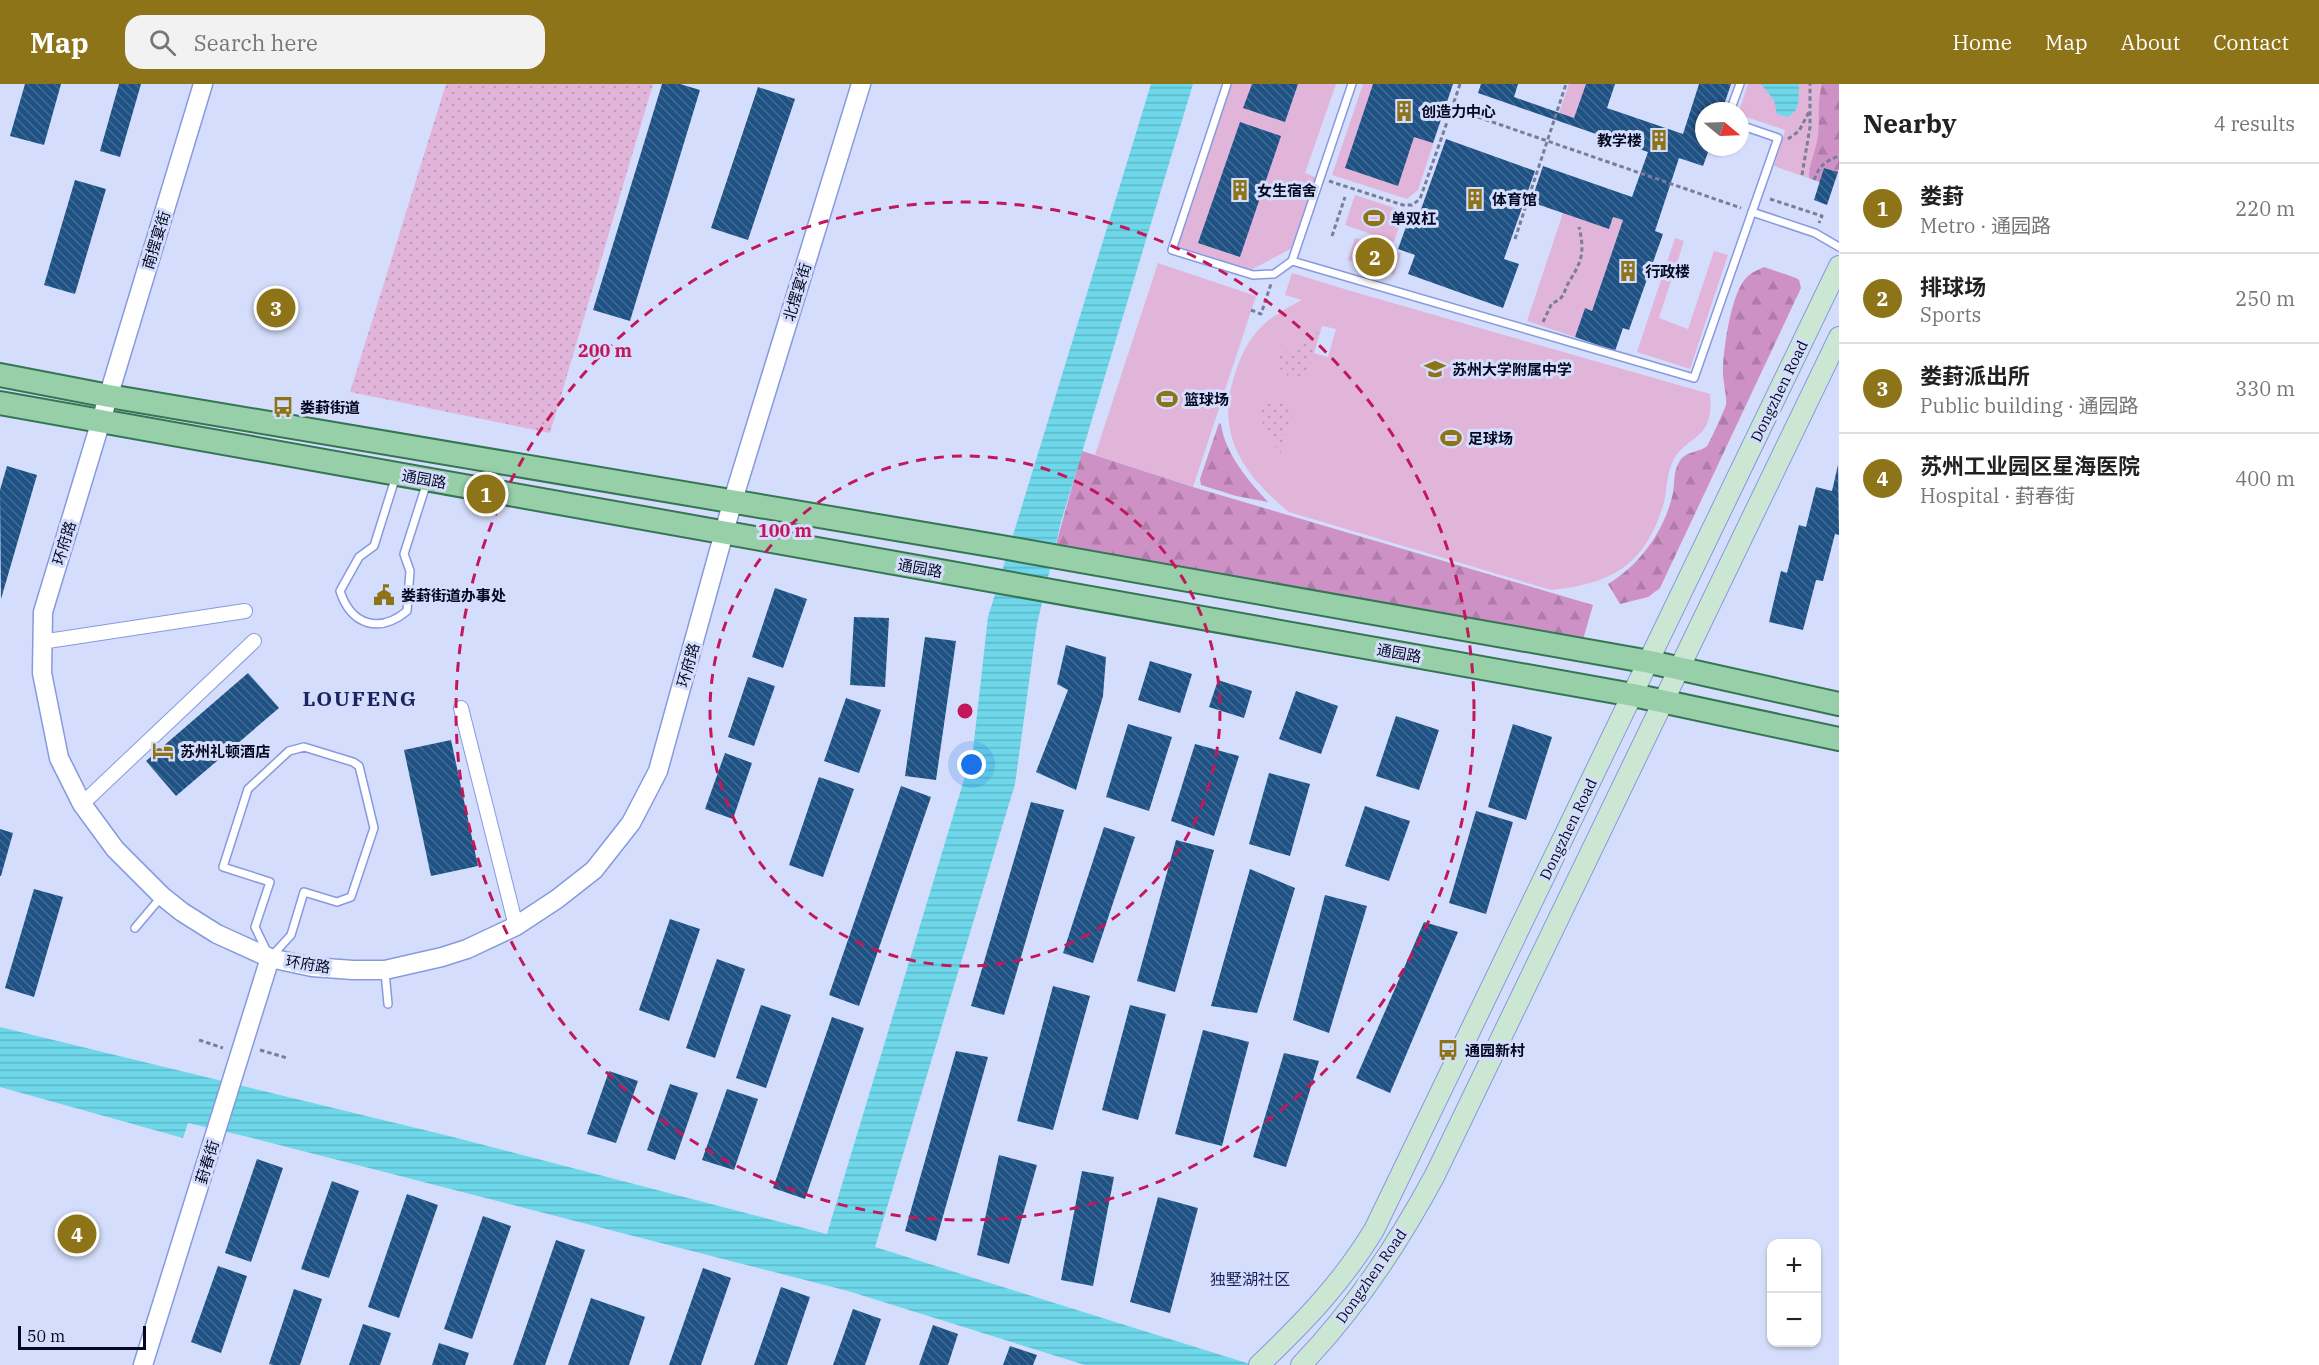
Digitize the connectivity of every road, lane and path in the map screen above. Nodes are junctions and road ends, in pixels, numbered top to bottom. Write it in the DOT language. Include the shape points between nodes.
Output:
graph roads {
  1 [pos="203,84"];
  2 [pos="861,84"];
  3 [pos="1227,84"];
  4 [pos="1352,84"];
  5 [pos="1460,84"];
  6 [pos="1566,84"];
  7 [pos="1740,84"];
  8 [pos="1810,84"];
  9 [pos="1733,102"];
  10 [pos="1452,108"];
  11 [pos="1810,110"];
  12 [pos="1749,128"];
  13 [pos="1547,141"];
  14 [pos="1780,145"];
  15 [pos="1839,156"];
  16 [pos="1802,175"];
  17 [pos="1320,178"];
  18 [pos="1814,180"];
  19 [pos="1758,195"];
  20 [pos="1345,197"];
  21 [pos="1752,213"];
  22 [pos="1579,227"];
  23 [pos="1815,233"];
  24 [pos="1332,236"];
  25 [pos="1515,239"];
  26 [pos="1839,247"];
  27 [pos="1292,261"];
  28 [pos="1839,266"];
  29 [pos="1274,274"];
  30 [pos="1251,310"];
  31 [pos="1538,333"];
  32 [pos="1839,337"];
  33 [pos="0,375"];
  34 [pos="109,396"];
  35 [pos="0,403"];
  36 [pos="101,421"];
  37 [pos="397,474"];
  38 [pos="428,480"];
  39 [pos="733,500"];
  40 [pos="725,533"];
  41 [pos="245,611"];
  42 [pos="254,641"];
  43 [pos="41,642"];
  44 [pos="1650,662"];
  45 [pos="1680,669"];
  46 [pos="1633,695"];
  47 [pos="1664,701"];
  48 [pos="1839,704"];
  49 [pos="461,708"];
  50 [pos="1839,739"];
  51 [pos="82,804"];
  52 [pos="162,896"];
  53 [pos="516,926"];
  54 [pos="135,928"];
  55 [pos="270,958"];
  56 [pos="385,970"];
  57 [pos="388,1004"];
  58 [pos="199,1040"];
  59 [pos="242,1049"];
  60 [pos="287,1058"];
  61 [pos="148,1364"];
  62 [pos="1260,1364"];
  63 [pos="1301,1365"];
  1 -- 34 [label="street, 南摆宴街"];
  2 -- 39 [label="street, 北摆宴街"];
  3 -- 29 [label="lane" via="1172,250 1253,275"];
  4 -- 17 [label="lane"];
  5 -- 10 [label="path"];
  6 -- 13 [label="path"];
  7 -- 9 [label="lane"];
  8 -- 11 [label="path"];
  10 -- 13 [label="path"];
  10 -- 17 [label="path" via="1420,199 1412,206"];
  11 -- 14 [label="path" via="1799,131"];
  11 -- 16 [label="path"];
  12 -- 19 [label="lane" via="1778,138"];
  13 -- 21 [label="path"];
  13 -- 25 [label="path"];
  15 -- 18 [label="path" via="1818,168"];
  17 -- 27 [label="lane"];
  19 -- 21 [label="lane"];
  19 -- 23 [label="path" via="1822,216"];
  20 -- 24 [label="path"];
  21 -- 23 [label="lane"];
  21 -- 31 [label="lane" via="1694,378"];
  22 -- 31 [label="path" via="1579,268 1560,301 1552,303"];
  23 -- 26 [label="lane"];
  27 -- 29 [label="lane"];
  27 -- 31 [label="lane"];
  28 -- 44 [label="main road, Dongzhen Road"];
  29 -- 30 [label="path" via="1261,314"];
  32 -- 45 [label="main road, Dongzhen Road"];
  33 -- 34 [label="main road, 通园路"];
  34 -- 36 [label="street, 环府路"];
  34 -- 39 [label="main road, 通园路"];
  35 -- 36 [label="main road, 通园路"];
  36 -- 37 [label="main road, 通园路"];
  36 -- 43 [label="street, 环府路" via="43,612"];
  37 -- 38 [label="main road, 通园路"];
  37 -- 38 [label="lane" via="374,546 359,557 339,591 351,614 373,624 397,619 406,610 410,571 404,554"];
  38 -- 40 [label="main road, 通园路"];
  39 -- 40 [label="street, 环府路"];
  39 -- 44 [label="main road, 通园路"];
  40 -- 46 [label="main road, 通园路"];
  40 -- 53 [label="street, 环府路" via="658,771 631,823 594,870"];
  41 -- 43 [label="street"];
  42 -- 51 [label="street"];
  43 -- 51 [label="street, 环府路" via="42,673 58,758"];
  44 -- 45 [label="main road, 通园路"];
  44 -- 46 [label="main road, Dongzhen Road"];
  45 -- 47 [label="main road, Dongzhen Road"];
  45 -- 48 [label="main road, 通园路"];
  46 -- 47 [label="main road, 通园路"];
  46 -- 62 [label="main road, Dongzhen Road" via="1374,1230 1332,1290"];
  47 -- 50 [label="main road, 通园路"];
  47 -- 63 [label="main road, Dongzhen Road" via="1416,1210 1356,1301"];
  49 -- 53 [label="street"];
  51 -- 52 [label="street, 环府路" via="115,849"];
  52 -- 54 [label="lane"];
  52 -- 55 [label="street, 环府路" via="217,934"];
  53 -- 56 [label="street, 环府路" via="467,949"];
  55 -- 55 [label="lane" via="291,935 303,892 338,902 351,897 375,828 359,766 304,747 289,751 248,789 223,867 270,882 255,927"];
  55 -- 56 [label="street, 环府路" via="312,967"];
  55 -- 59 [label="street, 葑春街"];
  56 -- 57 [label="lane"];
  58 -- 59 [label="path"];
  59 -- 60 [label="path"];
  59 -- 61 [label="street, 葑春街"];
}
